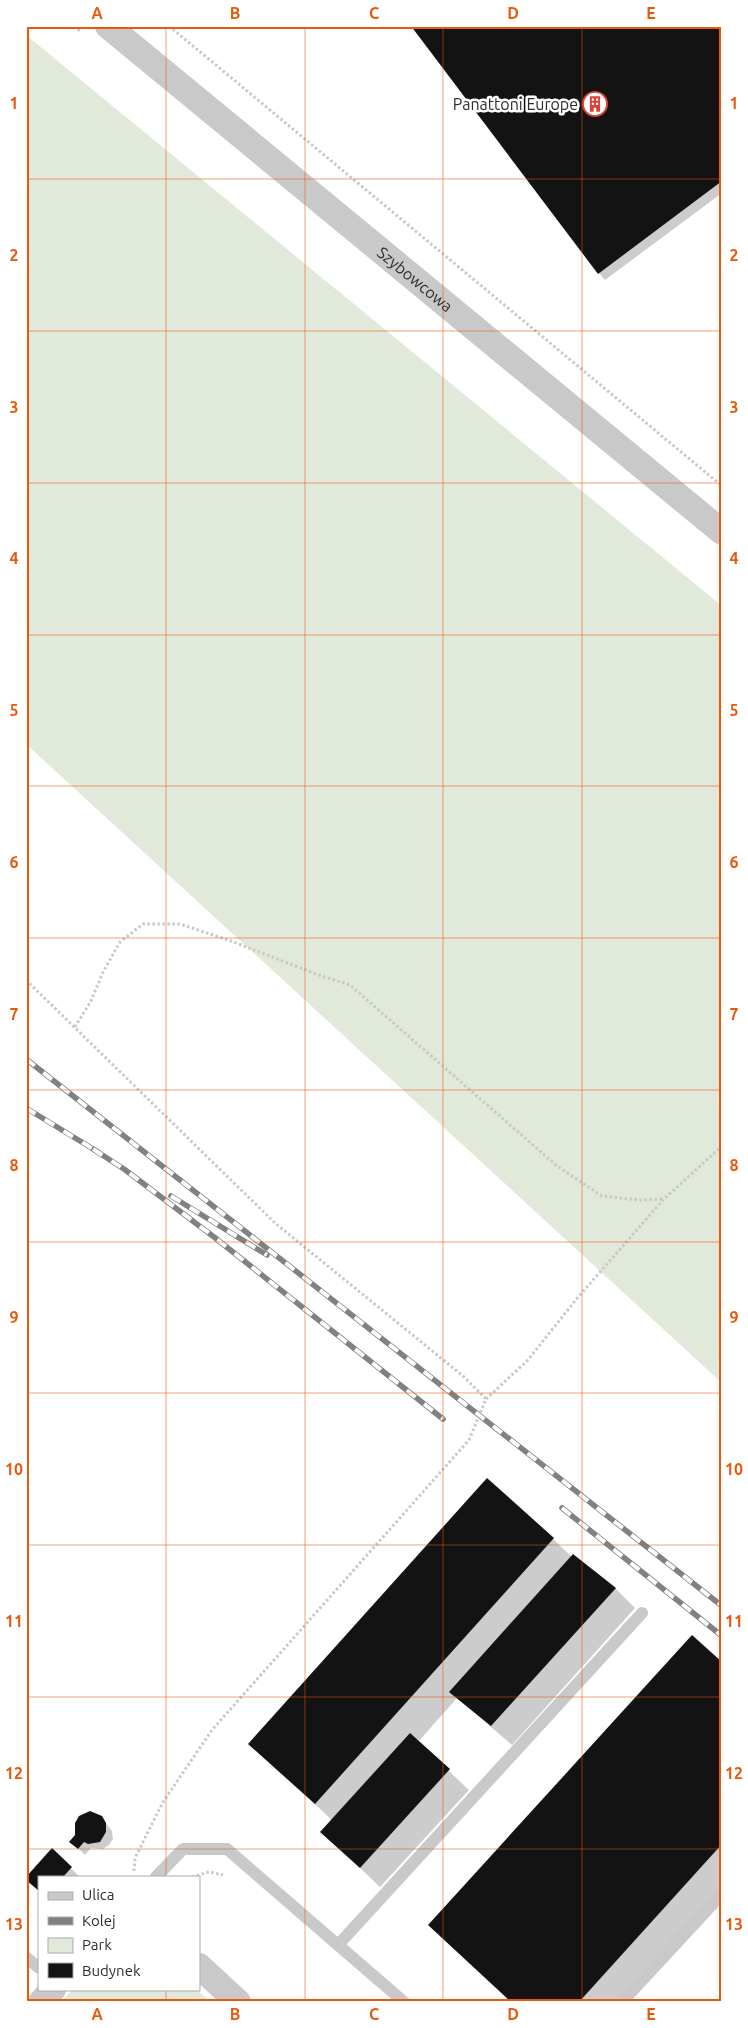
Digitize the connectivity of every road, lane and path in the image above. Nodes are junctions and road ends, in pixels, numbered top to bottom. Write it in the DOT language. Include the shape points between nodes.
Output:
graph roads {
  1 [pos="108,26"];
  2 [pos="169,26"];
  3 [pos="722,486"];
  4 [pos="722,532"];
  5 [pos="26,980"];
  6 [pos="75,1027"];
  7 [pos="722,1146"];
  8 [pos="664,1200"];
  9 [pos="486,1399"];
  10 [pos="642,1613"];
  11 [pos="133,1876"];
  12 [pos="157,1876"];
  13 [pos="722,1894"];
  14 [pos="338,1945"];
  15 [pos="26,1958"];
  16 [pos="38,1967"];
  17 [pos="200,1967"];
  18 [pos="51,1990"];
  19 [pos="41,2002"];
  20 [pos="238,2002"];
  21 [pos="404,2002"];
  22 [pos="622,2002"];
  1 -- 4 [label="street, Szybowcowa"];
  2 -- 3 [label="path"];
  5 -- 6 [label="path"];
  6 -- 8 [label="path" via="120,942 143,924 180,924 350,985 557,1166 602,1196"];
  6 -- 9 [label="path" via="275,1223 463,1376"];
  7 -- 8 [label="path"];
  8 -- 9 [label="path" via="579,1296 527,1361"];
  9 -- 11 [label="path" via="469,1440 212,1730 163,1802 135,1858"];
  10 -- 14 [label="lane"];
  12 -- 14 [label="lane" via="183,1848 227,1850"];
  13 -- 22 [label="lane"];
  14 -- 21 [label="lane"];
  15 -- 16 [label="lane"];
  17 -- 20 [label="street"];
  18 -- 19 [label="street"];
}
